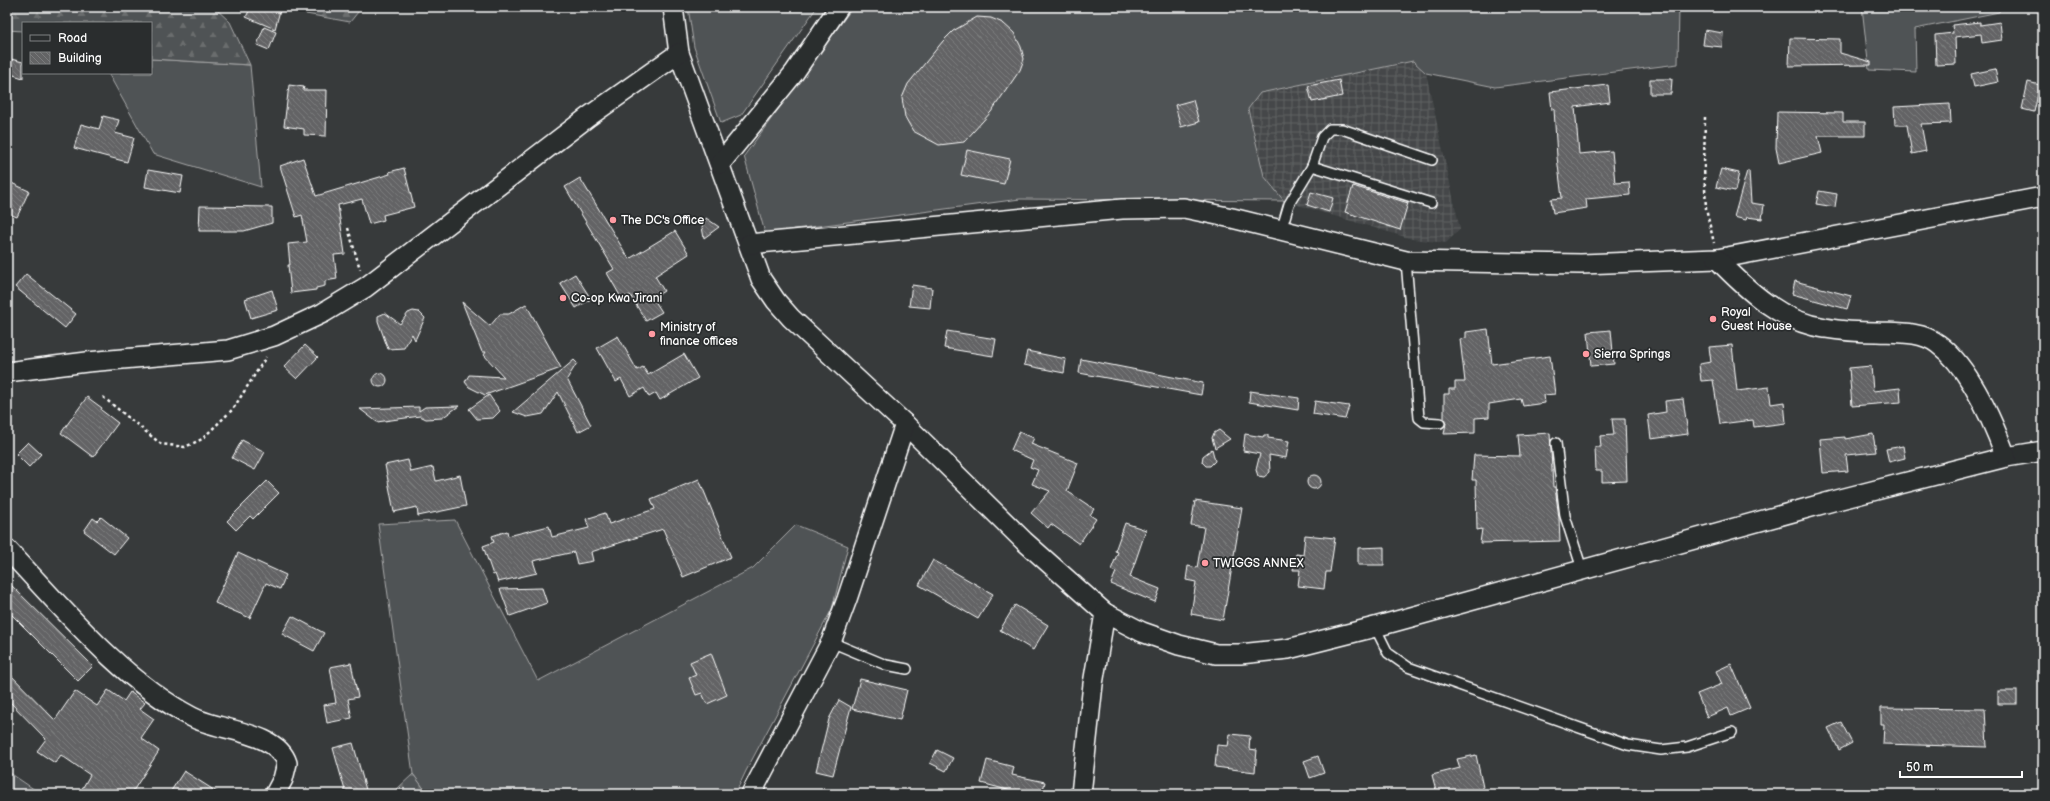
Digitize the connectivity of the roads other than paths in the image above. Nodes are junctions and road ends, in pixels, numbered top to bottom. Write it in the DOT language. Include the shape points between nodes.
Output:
graph roads {
  1 [pos="673,7"];
  2 [pos="838,7"];
  3 [pos="679,53"];
  4 [pos="1432,160"];
  5 [pos="720,164"];
  6 [pos="1312,166"];
  7 [pos="2043,197"];
  8 [pos="1432,203"];
  9 [pos="1281,230"];
  10 [pos="749,244"];
  11 [pos="1717,259"];
  12 [pos="1406,261"];
  13 [pos="7,372"];
  14 [pos="1440,423"];
  15 [pos="905,424"];
  16 [pos="1556,442"];
  17 [pos="2043,450"];
  18 [pos="2006,457"];
  19 [pos="7,549"];
  20 [pos="1582,569"];
  21 [pos="1105,613"];
  22 [pos="1375,627"];
  23 [pos="831,642"];
  24 [pos="907,669"];
  25 [pos="1732,732"];
  26 [pos="275,794"];
  27 [pos="751,794"];
  28 [pos="1081,794"];
  1 -- 3 [label="street"];
  2 -- 5 [label="street" via="794,73"];
  3 -- 5 [label="street"];
  3 -- 13 [label="street" via="588,117 366,287 323,313 274,336 228,350 87,362"];
  4 -- 6 [label="lane" via="1342,129 1330,129 1322,137"];
  5 -- 10 [label="street"];
  6 -- 8 [label="lane"];
  6 -- 9 [label="lane" via="1289,204"];
  7 -- 11 [label="street"];
  9 -- 10 [label="street" via="1184,208 1122,209"];
  9 -- 12 [label="street"];
  10 -- 15 [label="street" via="761,279 786,312"];
  11 -- 12 [label="street" via="1581,264"];
  11 -- 18 [label="street" via="1755,295 1798,321 1824,328 1923,336 1938,344 1957,362 1978,394 1993,420"];
  12 -- 14 [label="lane" via="1419,418 1424,422"];
  15 -- 21 [label="street" via="1024,541"];
  15 -- 23 [label="street"];
  16 -- 20 [label="lane" via="1565,516"];
  17 -- 18 [label="street"];
  18 -- 20 [label="street"];
  19 -- 26 [label="street" via="119,665 169,704 194,718 260,739 280,749 287,763 283,780"];
  20 -- 22 [label="street"];
  21 -- 22 [label="street" via="1149,635 1179,646 1216,654 1288,649"];
  21 -- 28 [label="street" via="1093,684"];
  22 -- 25 [label="lane" via="1388,652 1408,667 1628,745 1661,750 1687,747"];
  23 -- 24 [label="lane" via="886,665"];
  23 -- 27 [label="street"];
}
